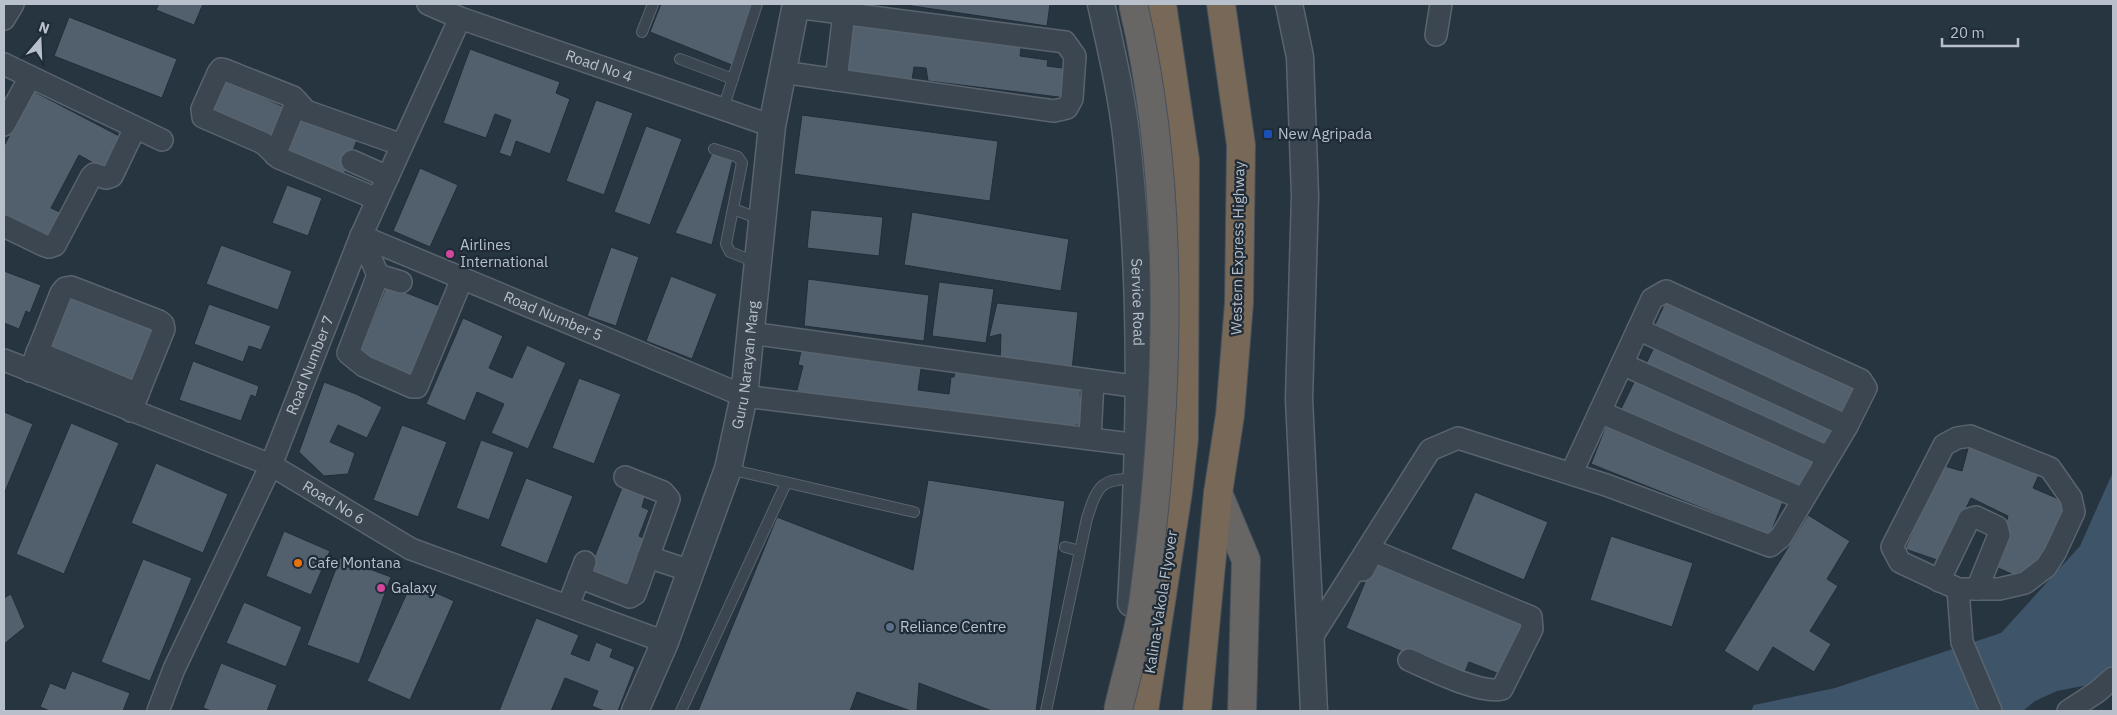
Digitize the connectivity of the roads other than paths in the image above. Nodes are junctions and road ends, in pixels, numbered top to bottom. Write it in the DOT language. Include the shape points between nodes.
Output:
graph roads {
  1 [pos="13,4"];
  2 [pos="428,4"];
  3 [pos="653,4"];
  4 [pos="757,4"];
  5 [pos="1101,4"];
  6 [pos="1133,4"];
  7 [pos="1162,4"];
  8 [pos="1221,4"];
  9 [pos="1290,4"];
  10 [pos="1440,4"];
  11 [pos="795,6"];
  12 [pos="844,13"];
  13 [pos="460,18"];
  14 [pos="4,19"];
  15 [pos="642,32"];
  16 [pos="1436,35"];
  17 [pos="680,59"];
  18 [pos="4,64"];
  19 [pos="782,72"];
  20 [pos="30,77"];
  21 [pos="733,79"];
  22 [pos="836,80"];
  23 [pos="297,101"];
  24 [pos="723,109"];
  25 [pos="4,125"];
  26 [pos="772,126"];
  27 [pos="136,128"];
  28 [pos="162,140"];
  29 [pos="402,145"];
  30 [pos="714,149"];
  31 [pos="275,155"];
  32 [pos="352,161"];
  33 [pos="388,177"];
  34 [pos="377,199"];
  35 [pos="733,209"];
  36 [pos="763,220"];
  37 [pos="4,226"];
  38 [pos="361,236"];
  39 [pos="758,263"];
  40 [pos="378,275"];
  41 [pos="462,279"];
  42 [pos="401,282"];
  43 [pos="1638,329"];
  44 [pos="751,332"];
  45 [pos="320,338"];
  46 [pos="349,348"];
  47 [pos="4,360"];
  48 [pos="33,362"];
  49 [pos="1622,364"];
  50 [pos="1093,381"];
  51 [pos="1140,387"];
  52 [pos="744,396"];
  53 [pos="135,402"];
  54 [pos="1600,412"];
  55 [pos="1847,426"];
  56 [pos="1090,439"];
  57 [pos="1139,445"];
  58 [pos="1828,457"];
  59 [pos="271,465"];
  60 [pos="728,469"];
  61 [pos="1572,474"];
  62 [pos="625,477"];
  63 [pos="1138,479"];
  64 [pos="786,483"];
  65 [pos="1178,492"];
  66 [pos="1218,493"];
  67 [pos="1803,499"];
  68 [pos="914,512"];
  69 [pos="1065,547"];
  70 [pos="1080,551"];
  71 [pos="648,557"];
  72 [pos="1354,569"];
  73 [pos="691,572"];
  74 [pos="1958,586"];
  75 [pos="1131,603"];
  76 [pos="568,606"];
  77 [pos="1310,640"];
  78 [pos="665,642"];
  79 [pos="1409,660"];
  80 [pos="2113,678"];
  81 [pos="2105,691"];
  82 [pos="158,711"];
  83 [pos="635,711"];
  84 [pos="681,711"];
  85 [pos="1046,711"];
  86 [pos="1107,711"];
  87 [pos="1118,711"];
  88 [pos="1144,711"];
  89 [pos="1197,711"];
  90 [pos="1242,711"];
  91 [pos="1314,711"];
  92 [pos="1991,711"];
  93 [pos="2068,711"];
  1 -- 14 [label="street"];
  2 -- 13 [label="street, Road No 4"];
  3 -- 15 [label="lane"];
  4 -- 21 [label="lane"];
  5 -- 51 [label="street, Service Road" via="1127,139 1134,211"];
  6 -- 87 [label="highway, bridge" via="1146,57 1159,185 1165,308 1159,437 1144,599"];
  7 -- 65 [label="highway" via="1185,160 1184,439"];
  8 -- 66 [label="highway, Western Express Highway" via="1241,145 1238,313 1230,415"];
  9 -- 77 [label="street" via="1300,57 1305,196 1299,399"];
  10 -- 16 [label="street"];
  11 -- 12 [label="street"];
  11 -- 19 [label="street, Guru Narayan Marg"];
  12 -- 22 [label="street"];
  12 -- 22 [label="street" via="1065,42 1075,56 1072,99 1067,108 1054,111"];
  13 -- 24 [label="street, Road No 4"];
  13 -- 29 [label="street, Road Number 7"];
  17 -- 21 [label="lane"];
  18 -- 20 [label="street"];
  19 -- 22 [label="street"];
  19 -- 26 [label="street, Guru Narayan Marg"];
  20 -- 25 [label="street"];
  20 -- 27 [label="street"];
  21 -- 24 [label="lane"];
  23 -- 29 [label="street" via="306,111"];
  23 -- 31 [label="street"];
  23 -- 31 [label="street" via="221,69 202,109 203,117 263,143"];
  24 -- 26 [label="street, Road No 4"];
  26 -- 36 [label="street, Guru Narayan Marg"];
  27 -- 28 [label="street"];
  27 -- 37 [label="street" via="112,176 106,178 94,174 90,177 55,245 44,245"];
  29 -- 33 [label="street, Road Number 7"];
  30 -- 35 [label="lane" via="741,160"];
  31 -- 34 [label="street"];
  32 -- 33 [label="street"];
  33 -- 34 [label="street, Road Number 7"];
  34 -- 38 [label="street, Road Number 7"];
  35 -- 36 [label="lane"];
  35 -- 39 [label="lane" via="726,244 730,252"];
  36 -- 39 [label="street, Guru Narayan Marg"];
  38 -- 40 [label="street"];
  38 -- 41 [label="street, Road Number 5"];
  38 -- 45 [label="street, Road Number 7"];
  39 -- 44 [label="street, Guru Narayan Marg"];
  40 -- 42 [label="street"];
  40 -- 46 [label="street"];
  41 -- 46 [label="street" via="417,387 364,366 348,353"];
  41 -- 52 [label="street, Road Number 5"];
  43 -- 49 [label="street"];
  43 -- 55 [label="street"];
  43 -- 55 [label="street" via="1652,299 1666,291 1861,380 1866,388"];
  44 -- 50 [label="street"];
  44 -- 52 [label="street, Guru Narayan Marg"];
  45 -- 46 [label="street"];
  45 -- 59 [label="street, Road Number 7"];
  47 -- 48 [label="street, Road No 6"];
  48 -- 53 [label="street, Road No 6"];
  48 -- 53 [label="street" via="65,288 71,287 159,321 164,329"];
  49 -- 54 [label="street"];
  49 -- 58 [label="street"];
  50 -- 51 [label="street"];
  50 -- 56 [label="street"];
  51 -- 57 [label="street, Service Road"];
  52 -- 56 [label="street, Road Number 5"];
  52 -- 60 [label="street, Guru Narayan Marg"];
  53 -- 59 [label="street, Road No 6"];
  54 -- 61 [label="street"];
  54 -- 67 [label="street"];
  55 -- 58 [label="street"];
  56 -- 57 [label="street, Road Number 5"];
  57 -- 63 [label="street, Service Road"];
  58 -- 67 [label="street"];
  59 -- 76 [label="street, Road No 6" via="411,549"];
  59 -- 82 [label="street, Road Number 7" via="174,669"];
  60 -- 64 [label="lane"];
  60 -- 73 [label="street, Guru Narayan Marg"];
  61 -- 67 [label="street" via="1770,546 1781,537"];
  61 -- 72 [label="street" via="1458,438 1430,450"];
  62 -- 71 [label="street" via="664,492 669,499"];
  63 -- 70 [label="lane" via="1112,480 1100,486 1087,518"];
  63 -- 75 [label="street, Service Road"];
  64 -- 68 [label="lane"];
  64 -- 84 [label="lane"];
  65 -- 75 [label="highway"];
  65 -- 88 [label="highway, Kalina-Vakola Flyover"];
  66 -- 89 [label="highway"];
  66 -- 90 [label="highway" via="1246,560"];
  69 -- 70 [label="lane"];
  70 -- 85 [label="lane"];
  71 -- 73 [label="street"];
  71 -- 76 [label="street" via="633,597 582,569"];
  72 -- 77 [label="street"];
  72 -- 79 [label="street" via="1362,571 1371,555 1378,553 1531,618 1532,629 1502,689 1496,691 1472,685"];
  73 -- 78 [label="street, Guru Narayan Marg"];
  74 -- 74 [label="street" via="1900,562 1892,546 1944,445 1970,436 2050,468 2071,498 2074,512 2046,567 2026,583 2008,587"];
  74 -- 92 [label="street" via="1962,642"];
  75 -- 86 [label="highway"];
  76 -- 78 [label="street, Road No 6"];
  77 -- 91 [label="street"];
  78 -- 83 [label="street, Guru Narayan Marg"];
  80 -- 81 [label="street"];
  81 -- 93 [label="street"];
}
